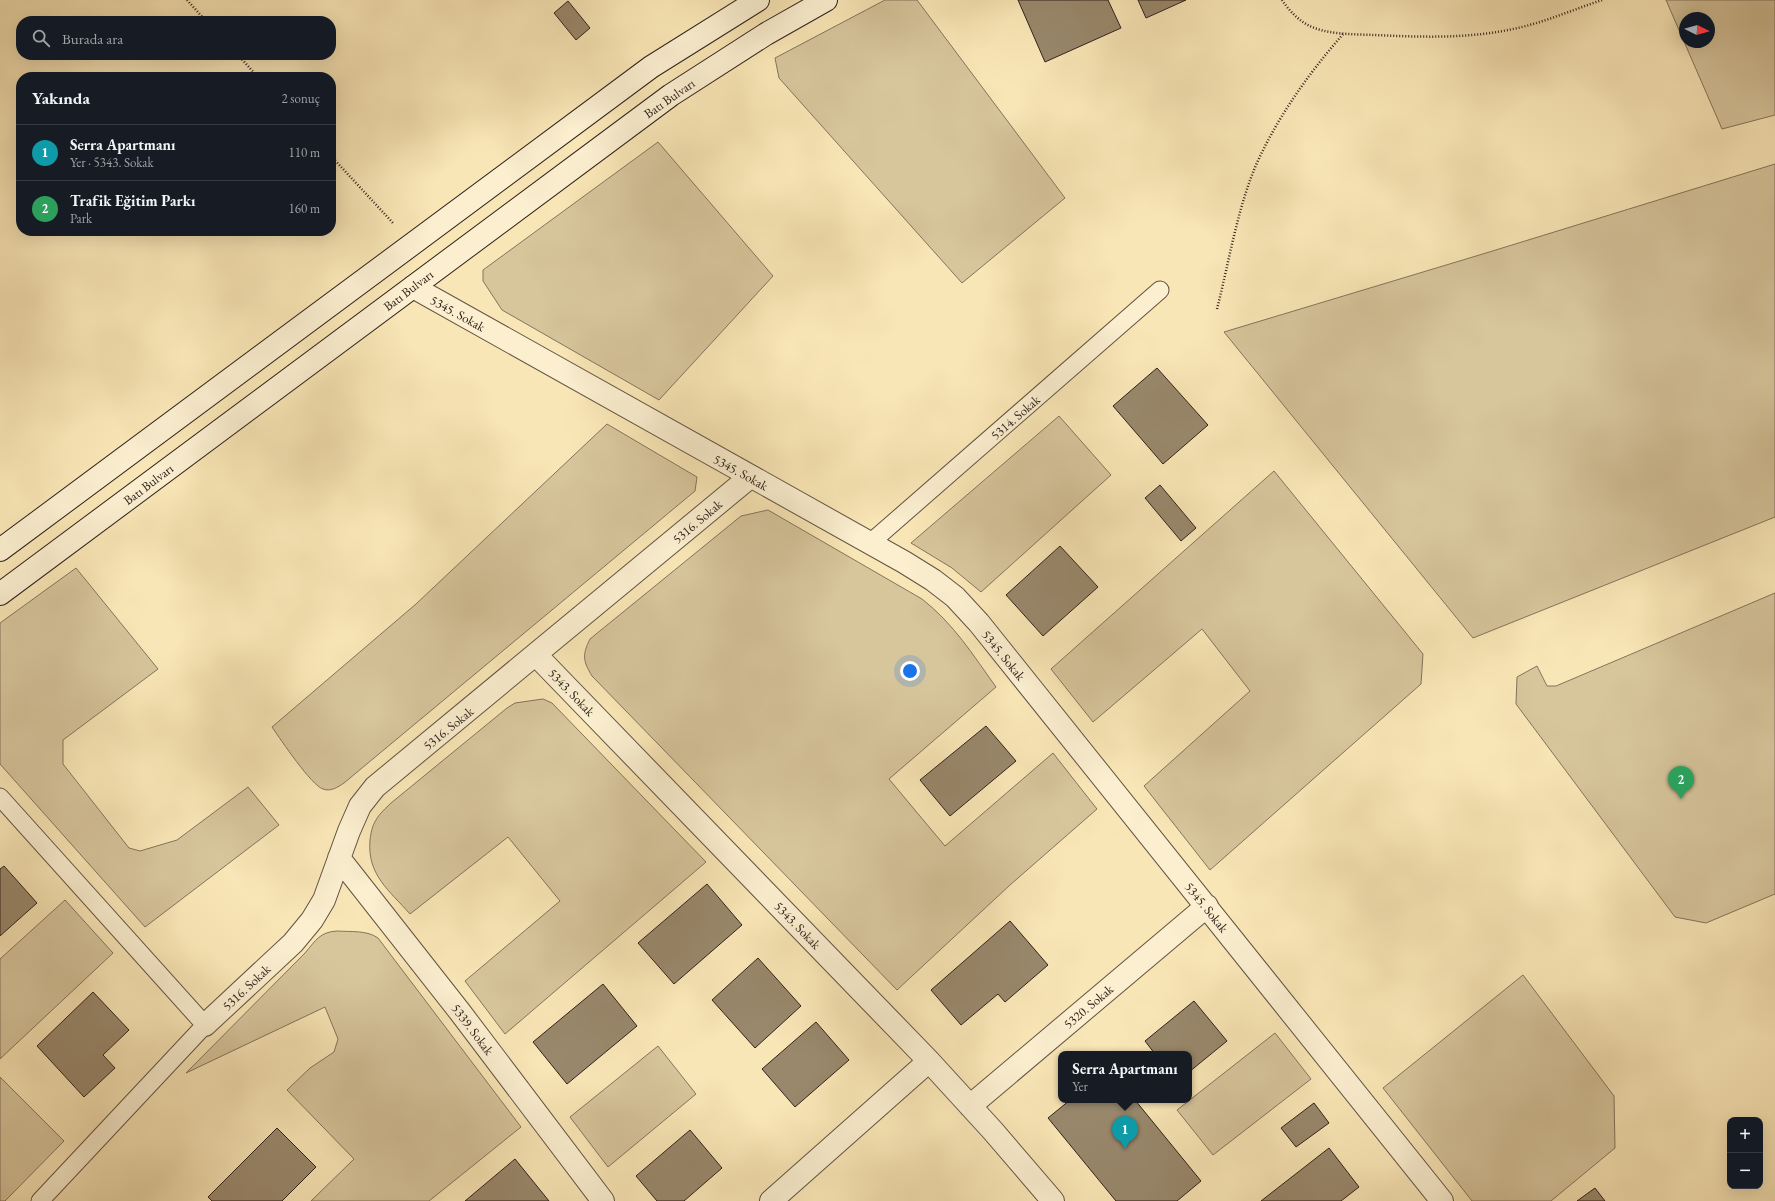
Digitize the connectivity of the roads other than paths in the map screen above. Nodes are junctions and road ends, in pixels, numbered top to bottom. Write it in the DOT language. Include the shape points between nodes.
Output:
graph roads {
  1 [pos="758,0"];
  2 [pos="826,0"];
  3 [pos="413,287"];
  4 [pos="1160,290"];
  5 [pos="750,477"];
  6 [pos="869,544"];
  7 [pos="0,550"];
  8 [pos="0,594"];
  9 [pos="536,655"];
  10 [pos="0,797"];
  11 [pos="339,858"];
  12 [pos="1207,906"];
  13 [pos="205,1025"];
  14 [pos="929,1061"];
  15 [pos="970,1106"];
  16 [pos="40,1201"];
  17 [pos="603,1201"];
  18 [pos="771,1201"];
  19 [pos="1053,1201"];
  20 [pos="1442,1201"];
  1 -- 7 [label="street" via="651,67"];
  2 -- 3 [label="street, Batı Bulvarı" via="766,34 671,95"];
  3 -- 5 [label="street, 5345. Sokak"];
  3 -- 8 [label="street, Batı Bulvarı"];
  4 -- 6 [label="lane, 5314. Sokak"];
  5 -- 6 [label="street, 5345. Sokak"];
  5 -- 9 [label="street, 5316. Sokak"];
  6 -- 12 [label="street, 5345. Sokak" via="933,580 979,624"];
  9 -- 11 [label="street, 5316. Sokak" via="375,787 360,806"];
  9 -- 14 [label="street, 5343. Sokak"];
  10 -- 13 [label="lane"];
  11 -- 13 [label="street, 5316. Sokak" via="324,900 312,920 293,943"];
  11 -- 17 [label="street, 5339. Sokak" via="455,1005"];
  12 -- 15 [label="street, 5320. Sokak"];
  12 -- 20 [label="street, 5345. Sokak"];
  13 -- 16 [label="lane, 5316. Sokak"];
  14 -- 15 [label="street, 5343. Sokak"];
  14 -- 18 [label="street"];
  15 -- 19 [label="street, 5343. Sokak"];
}
